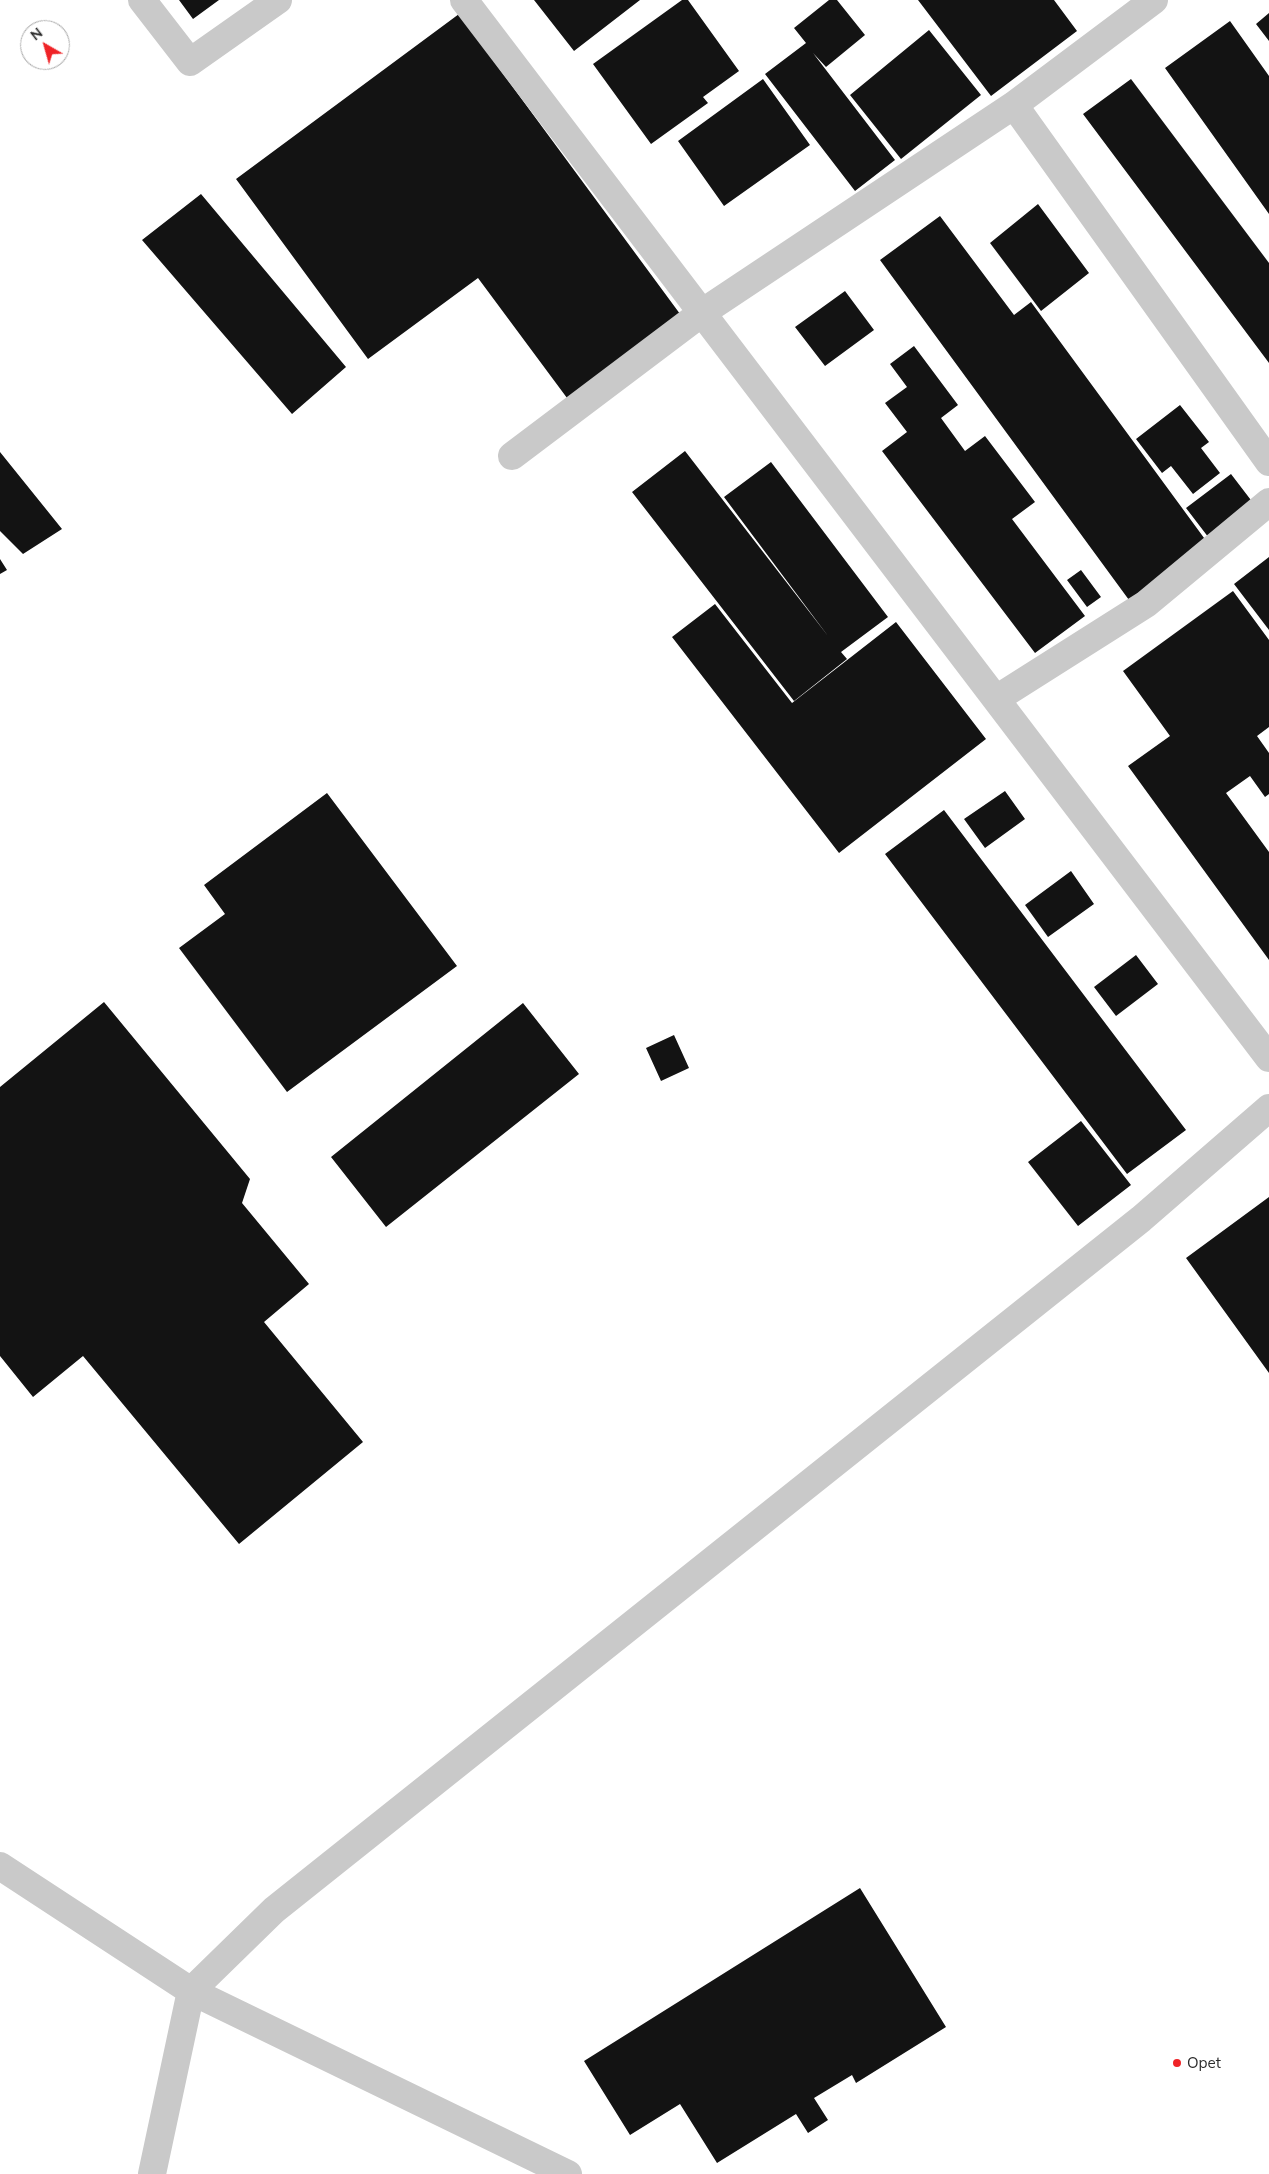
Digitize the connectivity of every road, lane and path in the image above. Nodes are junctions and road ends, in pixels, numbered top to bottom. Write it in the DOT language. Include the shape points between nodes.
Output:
graph roads {
  1 [pos="142,0"];
  2 [pos="278,0"];
  3 [pos="464,0"];
  4 [pos="1154,0"];
  5 [pos="1014,105"];
  6 [pos="703,312"];
  7 [pos="512,456"];
  8 [pos="1269,462"];
  9 [pos="1269,502"];
  10 [pos="996,699"];
  11 [pos="1269,1058"];
  12 [pos="1269,1108"];
  13 [pos="0,1866"];
  14 [pos="191,1991"];
  15 [pos="152,2174"];
  16 [pos="568,2174"];
  1 -- 2 [label="street" via="190,62"];
  3 -- 6 [label="street"];
  4 -- 5 [label="street"];
  5 -- 6 [label="street"];
  5 -- 8 [label="street"];
  6 -- 7 [label="street"];
  6 -- 10 [label="street"];
  9 -- 10 [label="street" via="1146,604"];
  10 -- 11 [label="street"];
  12 -- 14 [label="street" via="1141,1219 274,1910"];
  13 -- 14 [label="street"];
  14 -- 15 [label="street"];
  14 -- 16 [label="street"];
}
